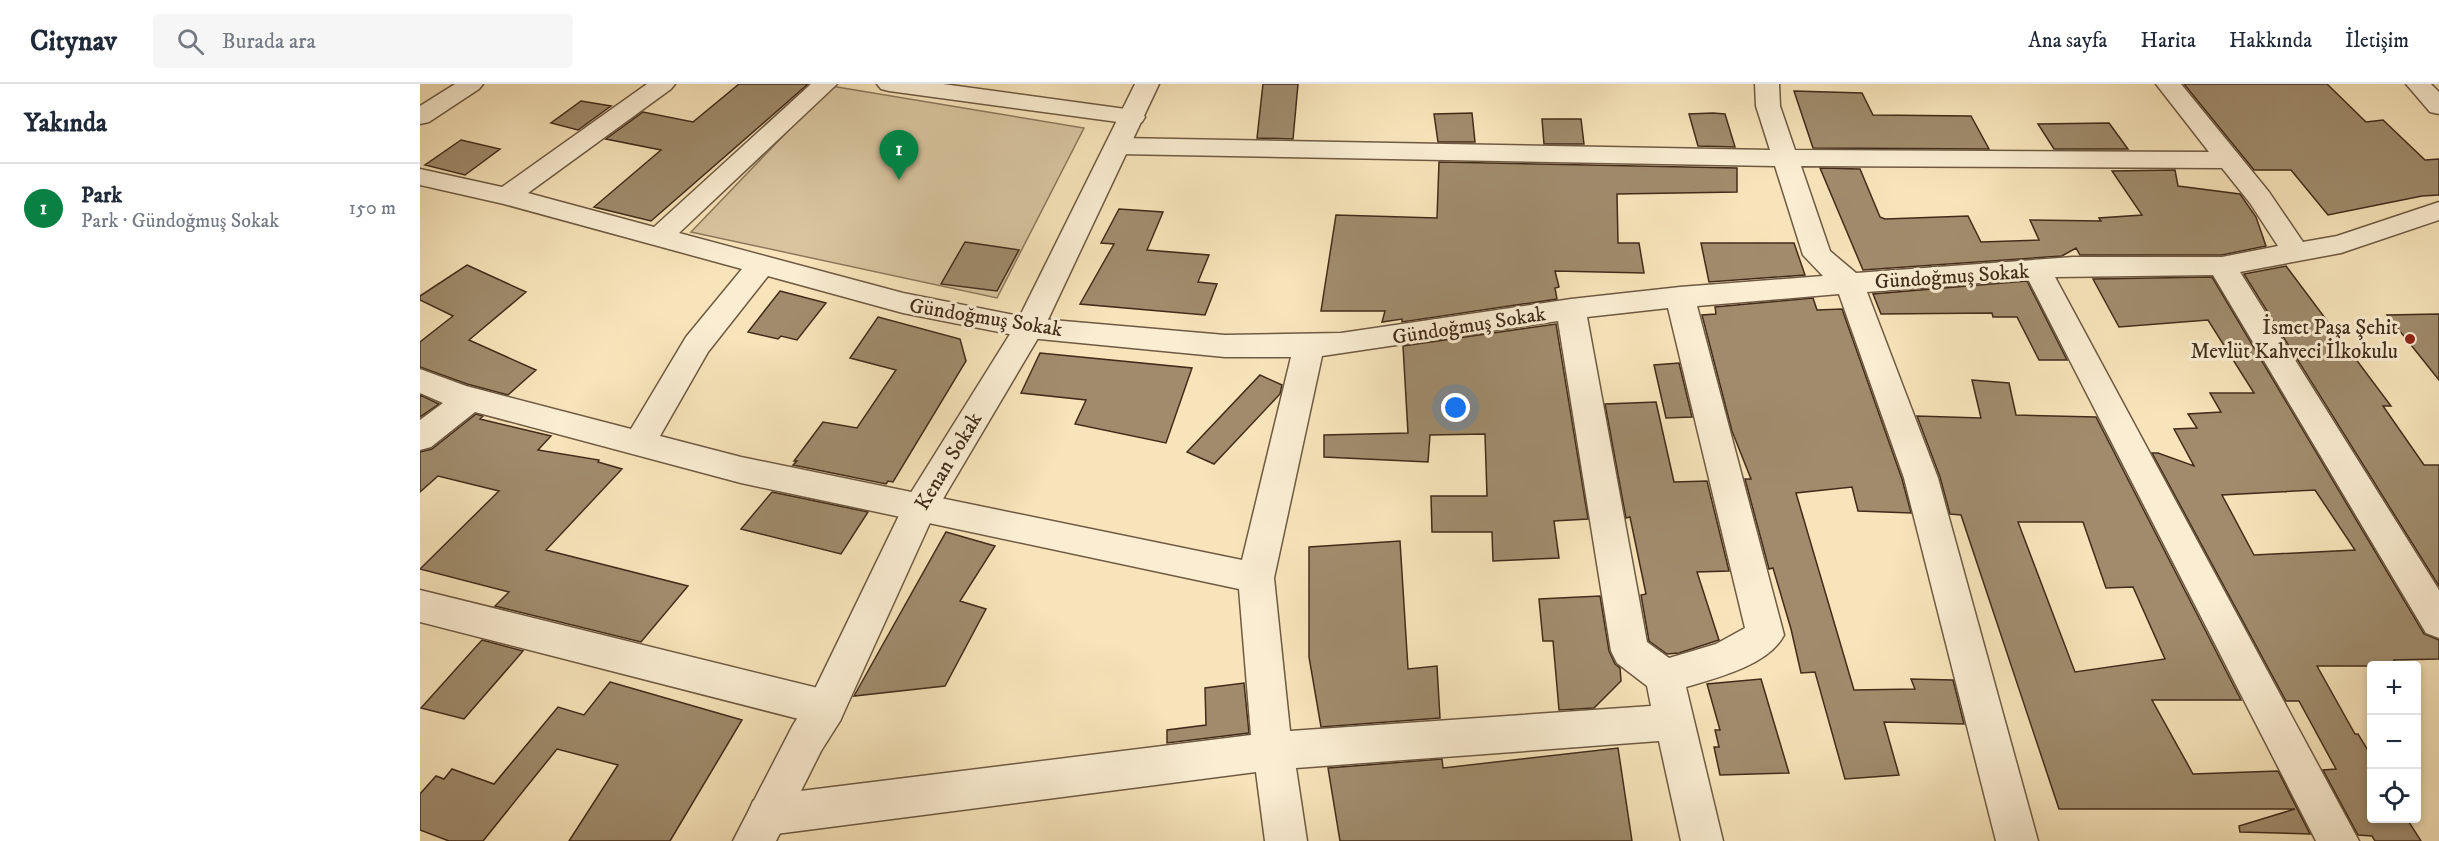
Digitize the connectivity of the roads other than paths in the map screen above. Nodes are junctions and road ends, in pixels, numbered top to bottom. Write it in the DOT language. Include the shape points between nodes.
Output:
graph roads {
  1 [pos="471,84"];
  2 [pos="663,84"];
  3 [pos="825,84"];
  4 [pos="889,84"];
  5 [pos="1147,84"];
  6 [pos="1767,84"];
  7 [pos="2168,84"];
  8 [pos="2418,84"];
  9 [pos="2439,106"];
  10 [pos="420,117"];
  11 [pos="1133,117"];
  12 [pos="1119,146"];
  13 [pos="1786,158"];
  14 [pos="2229,160"];
  15 [pos="420,177"];
  16 [pos="507,196"];
  17 [pos="2439,211"];
  18 [pos="659,237"];
  19 [pos="2295,251"];
  20 [pos="761,265"];
  21 [pos="2222,266"];
  22 [pos="2037,269"];
  23 [pos="1850,284"];
  24 [pos="1680,297"];
  25 [pos="1571,309"];
  26 [pos="1029,327"];
  27 [pos="1310,346"];
  28 [pos="420,380"];
  29 [pos="470,399"];
  30 [pos="420,438"];
  31 [pos="639,444"];
  32 [pos="919,509"];
  33 [pos="1256,578"];
  34 [pos="420,606"];
  35 [pos="2439,622"];
  36 [pos="1664,677"];
  37 [pos="826,708"];
  38 [pos="1674,722"];
  39 [pos="1273,751"];
  40 [pos="761,828"];
  41 [pos="1286,841"];
  42 [pos="1702,841"];
  43 [pos="2017,841"];
  44 [pos="2338,841"];
  1 -- 10 [label="street"];
  2 -- 16 [label="street"];
  3 -- 18 [label="street"];
  4 -- 11 [label="street"];
  5 -- 11 [label="street, Kenan Sokak"];
  6 -- 13 [label="street" via="1768,106"];
  7 -- 14 [label="street"];
  8 -- 9 [label="street"];
  11 -- 12 [label="street, Kenan Sokak"];
  12 -- 13 [label="street"];
  12 -- 26 [label="street, Kenan Sokak"];
  13 -- 14 [label="street"];
  13 -- 23 [label="street" via="1817,255"];
  14 -- 19 [label="street"];
  15 -- 16 [label="street, Gündoğmuş Sokak"];
  16 -- 18 [label="street, Gündoğmuş Sokak"];
  17 -- 19 [label="street, Gündoğmuş Sokak" via="2341,244"];
  18 -- 20 [label="street, Gündoğmuş Sokak"];
  19 -- 21 [label="street, Gündoğmuş Sokak"];
  20 -- 26 [label="street, Gündoğmuş Sokak" via="903,303"];
  20 -- 31 [label="street" via="697,345"];
  21 -- 22 [label="street, Gündoğmuş Sokak"];
  21 -- 35 [label="street"];
  22 -- 23 [label="street, Gündoğmuş Sokak"];
  22 -- 44 [label="street"];
  23 -- 24 [label="street, Gündoğmuş Sokak"];
  23 -- 43 [label="street" via="1921,478"];
  24 -- 25 [label="street, Gündoğmuş Sokak"];
  24 -- 36 [label="street" via="1765,635 1726,658"];
  25 -- 27 [label="street, Gündoğmuş Sokak"];
  25 -- 36 [label="street" via="1630,651"];
  26 -- 27 [label="street, Gündoğmuş Sokak" via="1225,346"];
  26 -- 32 [label="street, Kenan Sokak"];
  27 -- 33 [label="street"];
  28 -- 29 [label="street"];
  29 -- 30 [label="street"];
  29 -- 31 [label="street"];
  31 -- 32 [label="street"];
  32 -- 33 [label="street"];
  32 -- 37 [label="street, Kenan Sokak"];
  33 -- 39 [label="street"];
  34 -- 37 [label="street"];
  36 -- 38 [label="street"];
  37 -- 40 [label="street, Kenan Sokak"];
  38 -- 39 [label="street"];
  38 -- 42 [label="street"];
  39 -- 40 [label="street"];
  39 -- 41 [label="street"];
}
